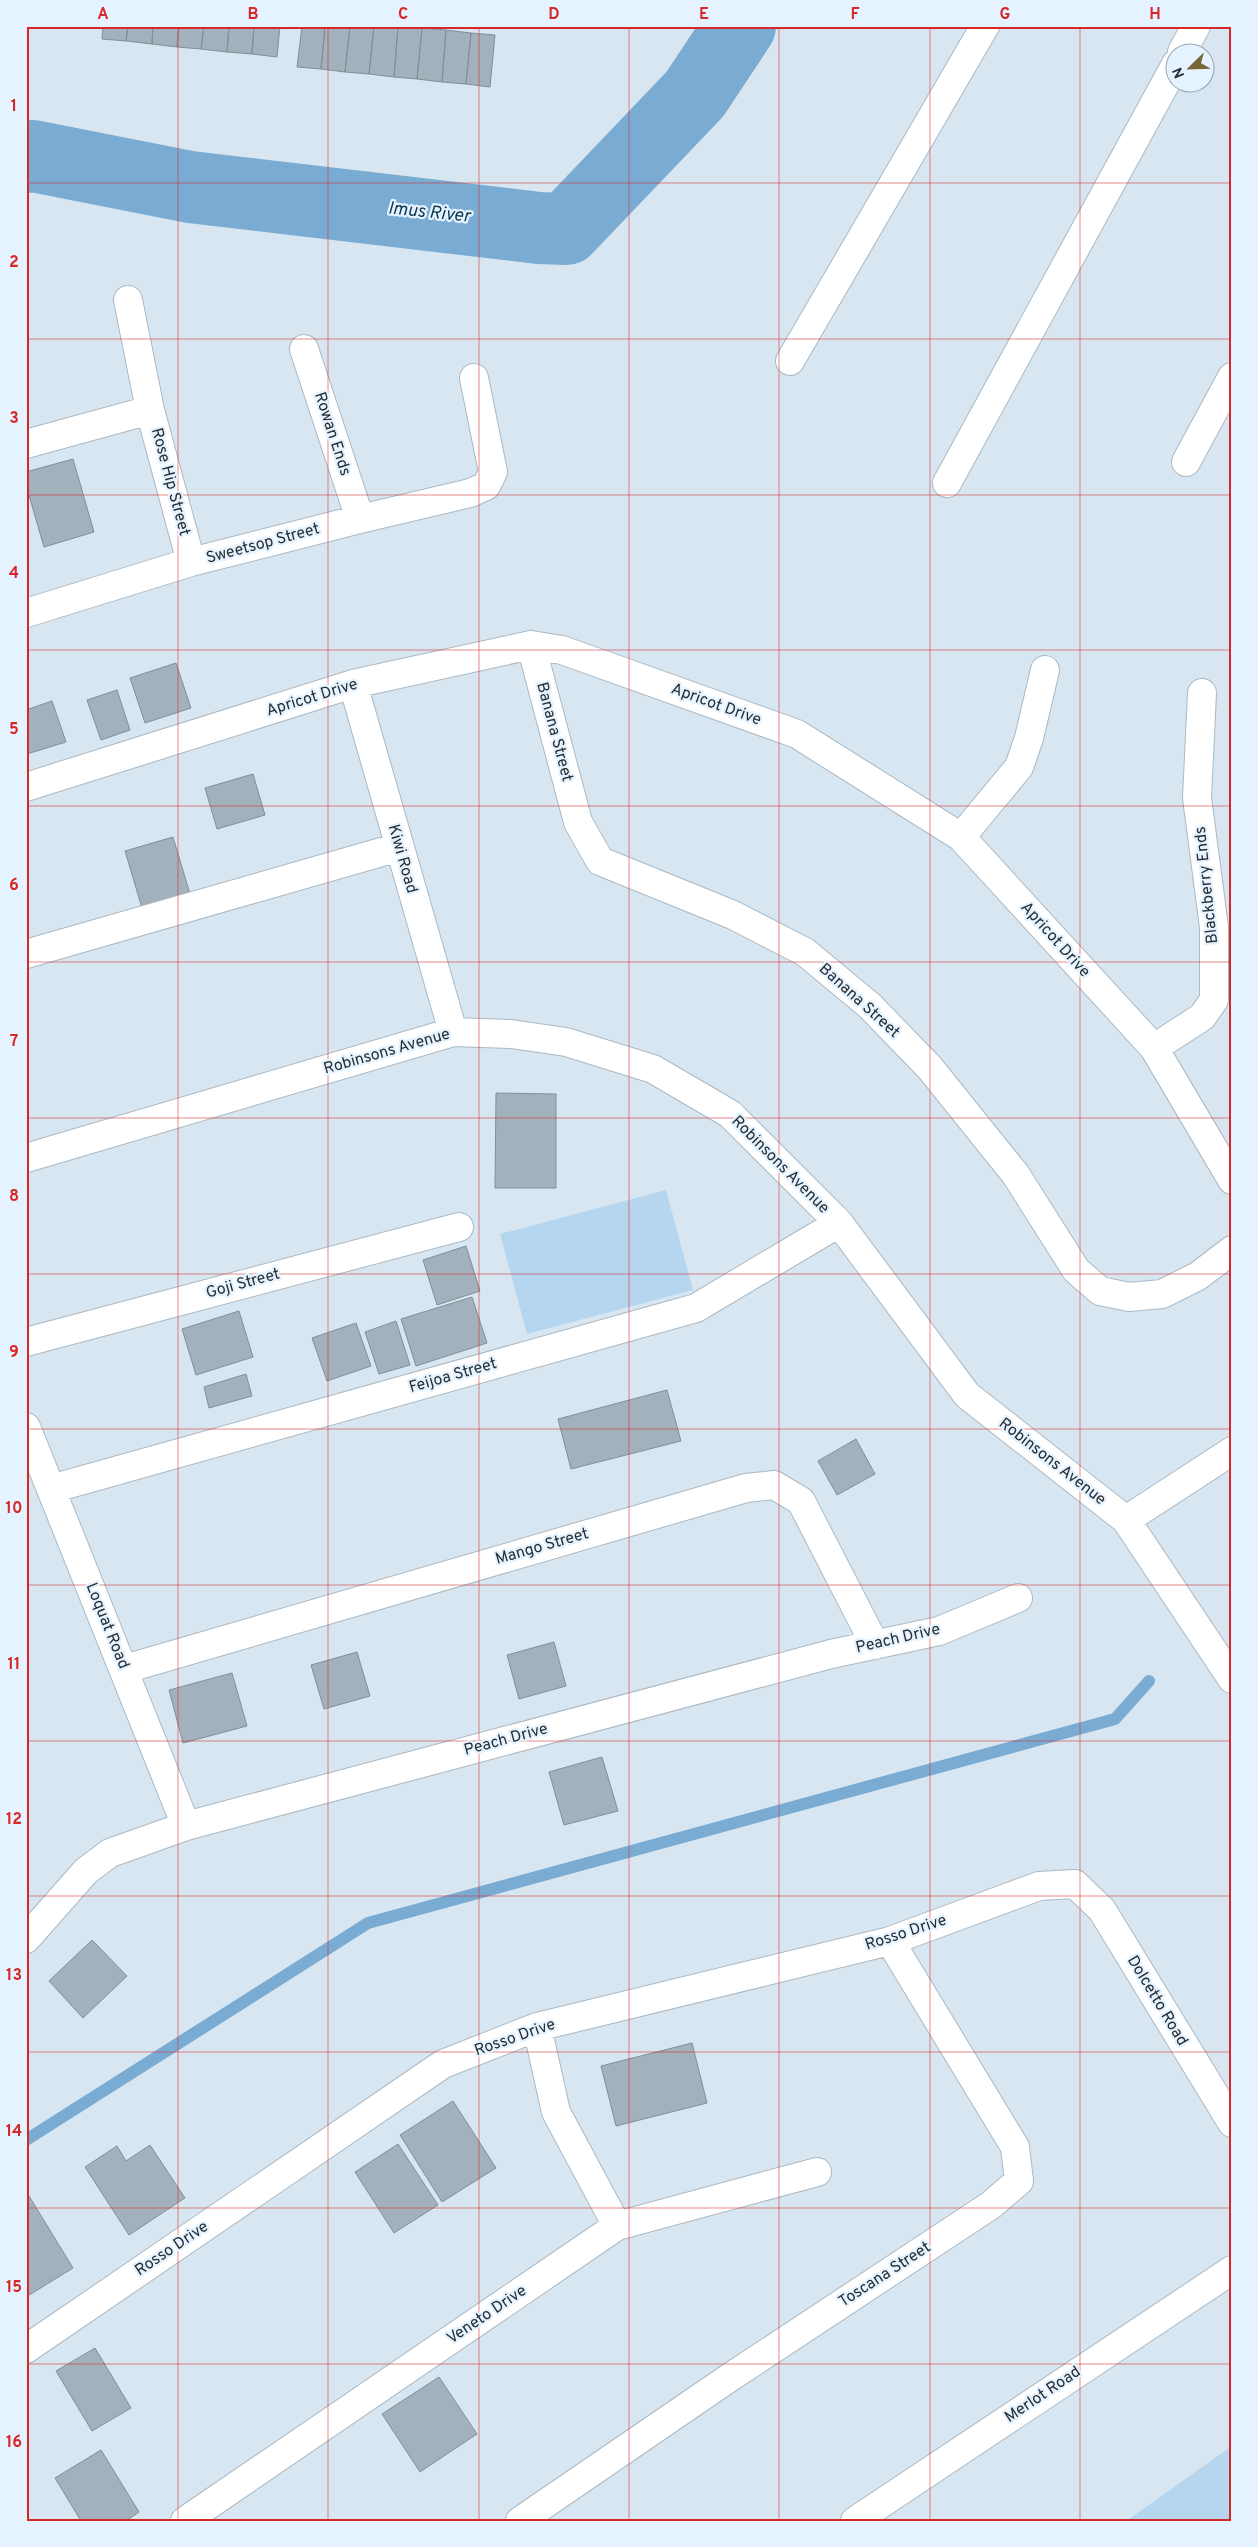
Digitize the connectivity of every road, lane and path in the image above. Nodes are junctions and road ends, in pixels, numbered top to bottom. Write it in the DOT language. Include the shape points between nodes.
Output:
graph roads {
  1 [pos="985,26"];
  2 [pos="1196,26"];
  3 [pos="1187,42"];
  4 [pos="1166,82"];
  5 [pos="128,300"];
  6 [pos="304,349"];
  7 [pos="790,361"];
  8 [pos="1232,377"];
  9 [pos="474,378"];
  10 [pos="150,410"];
  11 [pos="26,444"];
  12 [pos="1186,462"];
  13 [pos="947,482"];
  14 [pos="360,518"];
  15 [pos="191,562"];
  16 [pos="26,612"];
  17 [pos="531,645"];
  18 [pos="1045,670"];
  19 [pos="353,684"];
  20 [pos="1202,693"];
  21 [pos="26,787"];
  22 [pos="961,837"];
  23 [pos="398,848"];
  24 [pos="26,954"];
  25 [pos="453,1032"];
  26 [pos="1154,1048"];
  27 [pos="26,1158"];
  28 [pos="1232,1180"];
  29 [pos="839,1224"];
  30 [pos="459,1227"];
  31 [pos="1232,1250"];
  32 [pos="26,1342"];
  33 [pos="26,1427"];
  34 [pos="1232,1451"];
  35 [pos="51,1489"];
  36 [pos="1126,1520"];
  37 [pos="1018,1598"];
  38 [pos="875,1645"];
  39 [pos="125,1669"];
  40 [pos="1232,1679"];
  41 [pos="186,1826"];
  42 [pos="1075,1884"];
  43 [pos="26,1939"];
  44 [pos="890,1941"];
  45 [pos="537,2027"];
  46 [pos="1232,2124"];
  47 [pos="817,2172"];
  48 [pos="616,2226"];
  49 [pos="1232,2270"];
  50 [pos="26,2349"];
  51 [pos="185,2521"];
  52 [pos="520,2521"];
  53 [pos="855,2521"];
  1 -- 7 [label="street"];
  2 -- 3 [label="street"];
  4 -- 13 [label="street"];
  5 -- 10 [label="street"];
  6 -- 14 [label="street, Rowan Ends"];
  8 -- 12 [label="street"];
  9 -- 14 [label="street, Sweetsop Street" via="493,472 486,486 470,493"];
  10 -- 11 [label="street, Rose Hip Street"];
  10 -- 15 [label="street, Rose Hip Street"];
  14 -- 15 [label="street, Sweetsop Street"];
  15 -- 16 [label="street, Sweetsop Street"];
  17 -- 19 [label="street, Apricot Drive"];
  17 -- 22 [label="street, Apricot Drive" via="562,650 797,734"];
  17 -- 31 [label="street, Banana Street" via="578,822 600,861 733,915 805,952 870,1006 936,1076 1016,1175 1076,1270 1100,1291 1129,1298 1162,1294 1198,1276"];
  18 -- 22 [label="street" via="1019,767"];
  19 -- 21 [label="street, Apricot Drive"];
  19 -- 23 [label="street, Kiwi Road"];
  20 -- 26 [label="street, Blackberry Ends" via="1197,798 1214,927 1214,1000 1202,1017"];
  22 -- 26 [label="street, Apricot Drive"];
  23 -- 24 [label="street"];
  23 -- 25 [label="street, Kiwi Road"];
  25 -- 27 [label="street, Robinsons Avenue"];
  25 -- 29 [label="street, Robinsons Avenue" via="511,1034 566,1042 653,1069 730,1114"];
  26 -- 28 [label="street, Apricot Drive"];
  29 -- 35 [label="street, Feijoa Street" via="696,1308"];
  29 -- 36 [label="street, Robinsons Avenue" via="966,1396"];
  30 -- 32 [label="street, Goji Street"];
  33 -- 35 [label="street, Loquat Road"];
  34 -- 36 [label="street"];
  35 -- 39 [label="street, Loquat Road"];
  36 -- 40 [label="street, Robinsons Avenue"];
  37 -- 38 [label="street, Peach Drive" via="939,1631"];
  38 -- 39 [label="street, Mango Street" via="801,1501 774,1485 746,1488"];
  38 -- 41 [label="street, Peach Drive"];
  39 -- 41 [label="street, Loquat Road"];
  41 -- 43 [label="street, Peach Drive" via="110,1853 86,1871"];
  42 -- 44 [label="street, Rosso Drive" via="1039,1886"];
  42 -- 46 [label="street, Dolcetto Road" via="1102,1910"];
  44 -- 45 [label="street, Rosso Drive"];
  44 -- 52 [label="street, Toscana Street" via="1015,2147 1019,2181 991,2204"];
  45 -- 48 [label="street" via="556,2112"];
  45 -- 50 [label="street, Rosso Drive" via="443,2064"];
  47 -- 48 [label="street, Veneto Drive"];
  48 -- 51 [label="street, Veneto Drive"];
  49 -- 53 [label="street, Merlot Road"];
}
